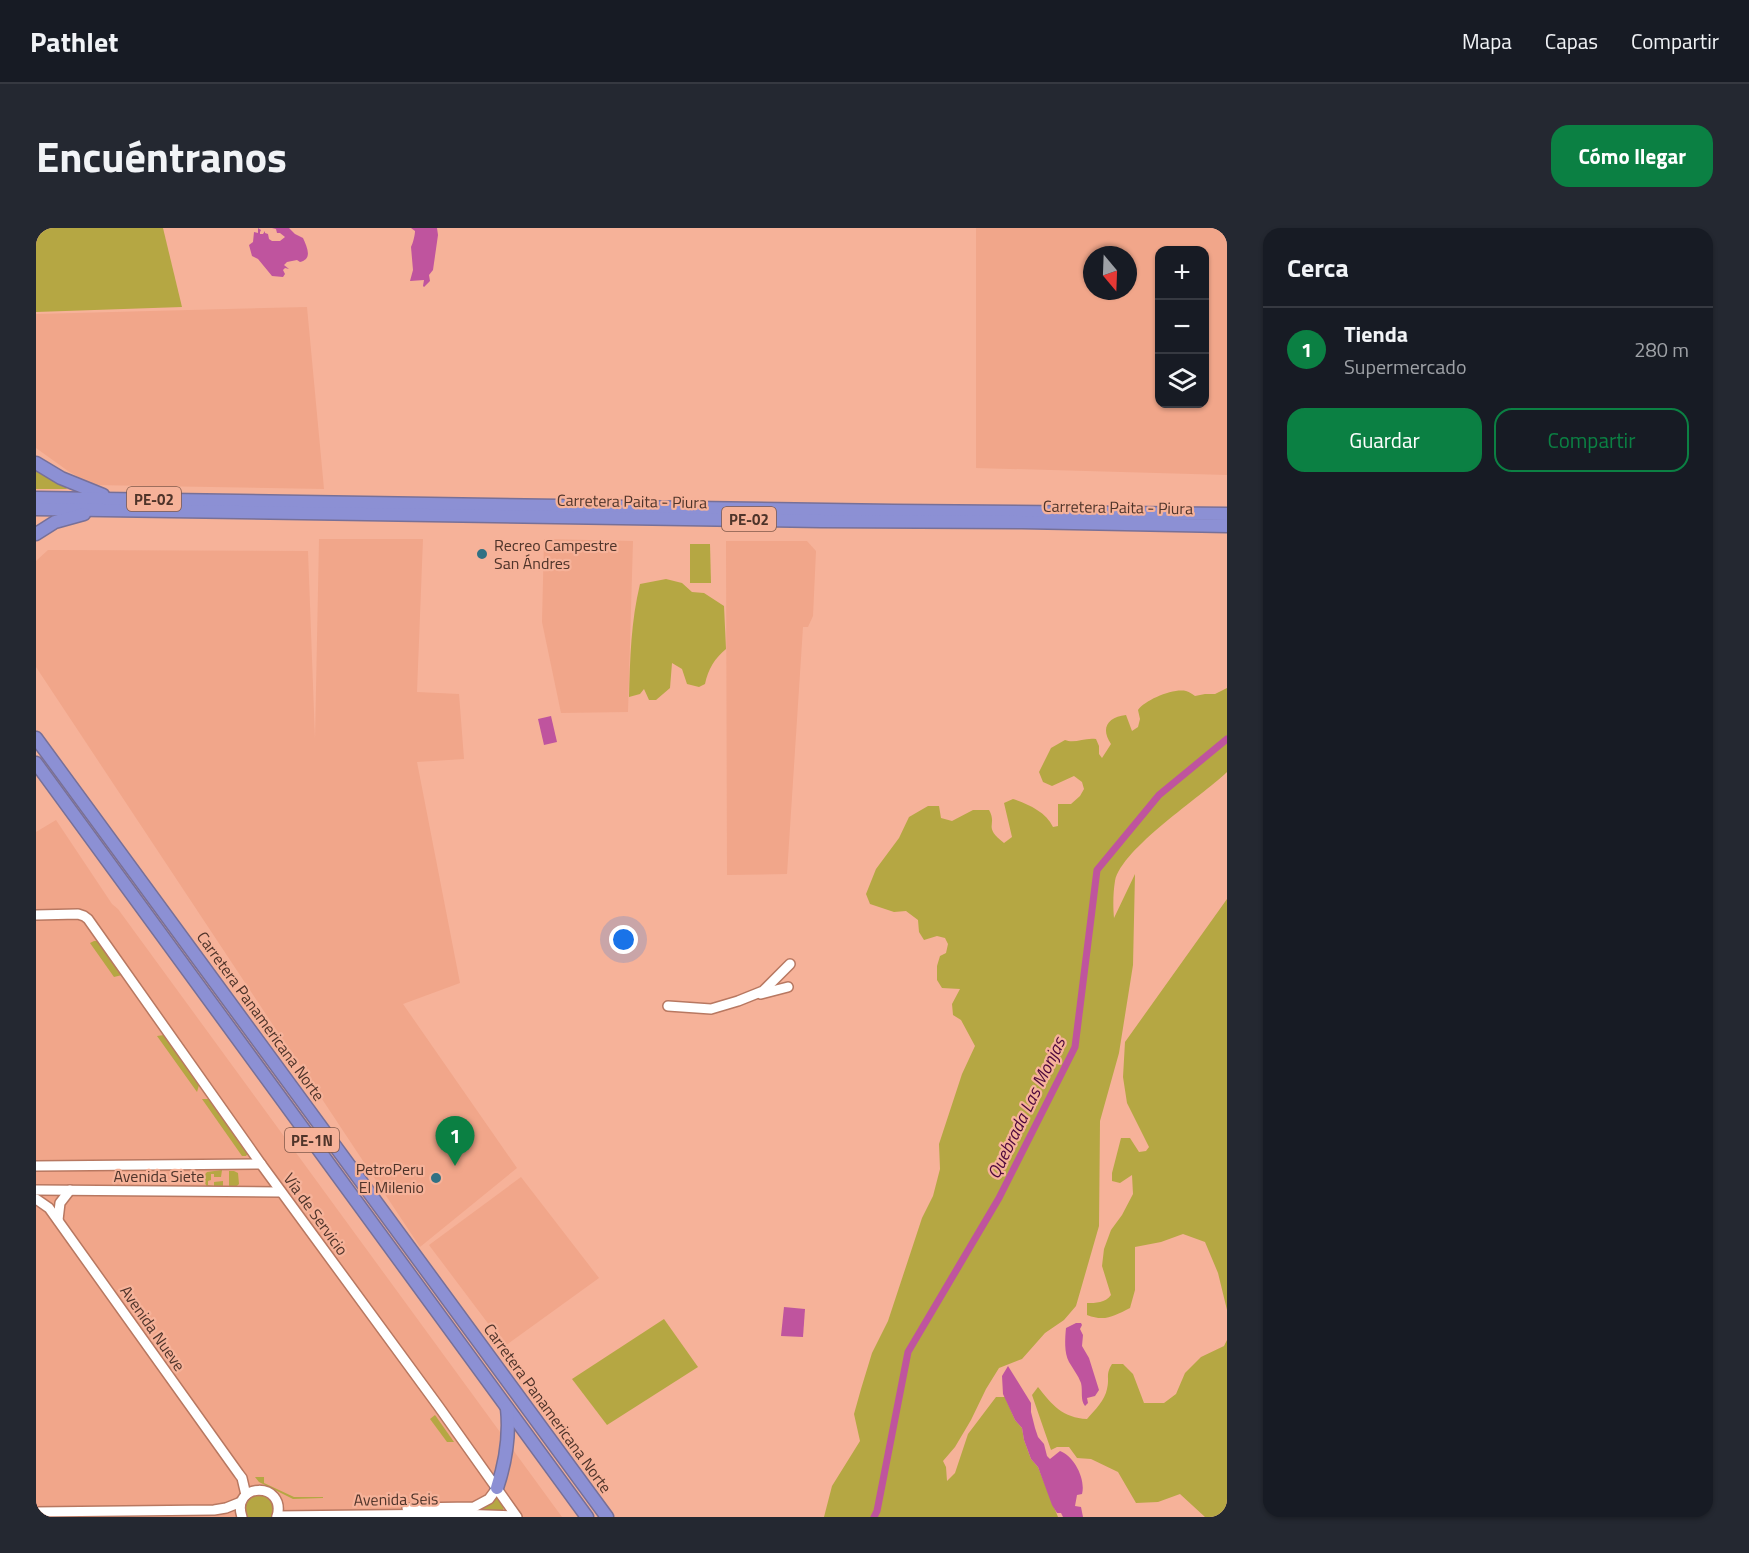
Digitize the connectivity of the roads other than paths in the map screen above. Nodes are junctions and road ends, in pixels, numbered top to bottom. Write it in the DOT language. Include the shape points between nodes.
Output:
graph roads {
  1 [pos="36,463"];
  2 [pos="36,498"];
  3 [pos="114,504"];
  4 [pos="36,509"];
  5 [pos="1227,514"];
  6 [pos="1227,526"];
  7 [pos="36,534"];
  8 [pos="37,739"];
  9 [pos="36,763"];
  10 [pos="36,915"];
  11 [pos="790,964"];
  12 [pos="215,982"];
  13 [pos="788,987"];
  14 [pos="203,991"];
  15 [pos="753,996"];
  16 [pos="668,1006"];
  17 [pos="261,1164"];
  18 [pos="36,1166"];
  19 [pos="36,1190"];
  20 [pos="70,1190"];
  21 [pos="281,1192"];
  22 [pos="36,1199"];
  23 [pos="58,1220"];
  24 [pos="464,1320"];
  25 [pos="451,1330"];
  26 [pos="507,1407"];
  27 [pos="242,1478"];
  28 [pos="497,1488"];
  29 [pos="258,1490"];
  30 [pos="244,1498"];
  31 [pos="214,1510"];
  32 [pos="36,1512"];
  33 [pos="278,1514"];
  34 [pos="302,1514"];
  35 [pos="517,1516"];
  36 [pos="240,1517"];
  37 [pos="587,1517"];
  38 [pos="607,1517"];
  1 -- 3 [label="highway"];
  2 -- 3 [label="highway, Carretera Paita - Piura / PE-02"];
  3 -- 4 [label="highway, Carretera Paita - Piura / PE-02"];
  3 -- 5 [label="highway, Carretera Paita - Piura / PE-02"];
  3 -- 6 [label="highway, Carretera Paita - Piura / PE-02"];
  3 -- 7 [label="highway" via="64,518"];
  8 -- 12 [label="highway, Carretera Panamericana Norte / PE-1N"];
  9 -- 14 [label="highway, Carretera Panamericana Norte / PE-1N"];
  10 -- 17 [label="street, Vía de Servicio" via="84,916"];
  11 -- 15 [label="street" via="772,984"];
  12 -- 14 [label="highway"];
  12 -- 24 [label="highway, Carretera Panamericana Norte / PE-1N"];
  13 -- 15 [label="street"];
  14 -- 25 [label="highway, Carretera Panamericana Norte / PE-1N"];
  15 -- 16 [label="street" via="711,1009"];
  17 -- 18 [label="street, Avenida Siete"];
  17 -- 21 [label="street, Vía de Servicio"];
  19 -- 20 [label="street, Avenida Siete"];
  20 -- 21 [label="street, Avenida Siete"];
  20 -- 23 [label="street" via="60,1203"];
  21 -- 28 [label="street, Vía de Servicio"];
  22 -- 23 [label="street, Avenida Nueve"];
  23 -- 27 [label="street, Avenida Nueve"];
  24 -- 25 [label="highway"];
  24 -- 38 [label="highway, Carretera Panamericana Norte / PE-1N"];
  25 -- 26 [label="highway, Carretera Panamericana Norte / PE-1N"];
  26 -- 28 [label="highway" via="507,1452"];
  26 -- 37 [label="highway, Carretera Panamericana Norte / PE-1N"];
  27 -- 29 [label="street, Avenida Nueve"];
  27 -- 30 [label="street, Avenida Nueve"];
  28 -- 34 [label="street, Avenida Seis" via="489,1499 474,1506"];
  28 -- 35 [label="street, Vía de Servicio"];
  29 -- 30 [label="street"];
  29 -- 33 [label="street, Avenida Nueve" via="276,1498"];
  30 -- 31 [label="street"];
  30 -- 36 [label="street, Avenida Nueve"];
  31 -- 32 [label="street"];
  31 -- 36 [label="street"];
  33 -- 34 [label="street, Avenida Seis"];
  34 -- 35 [label="street, Avenida Seis"];
}
